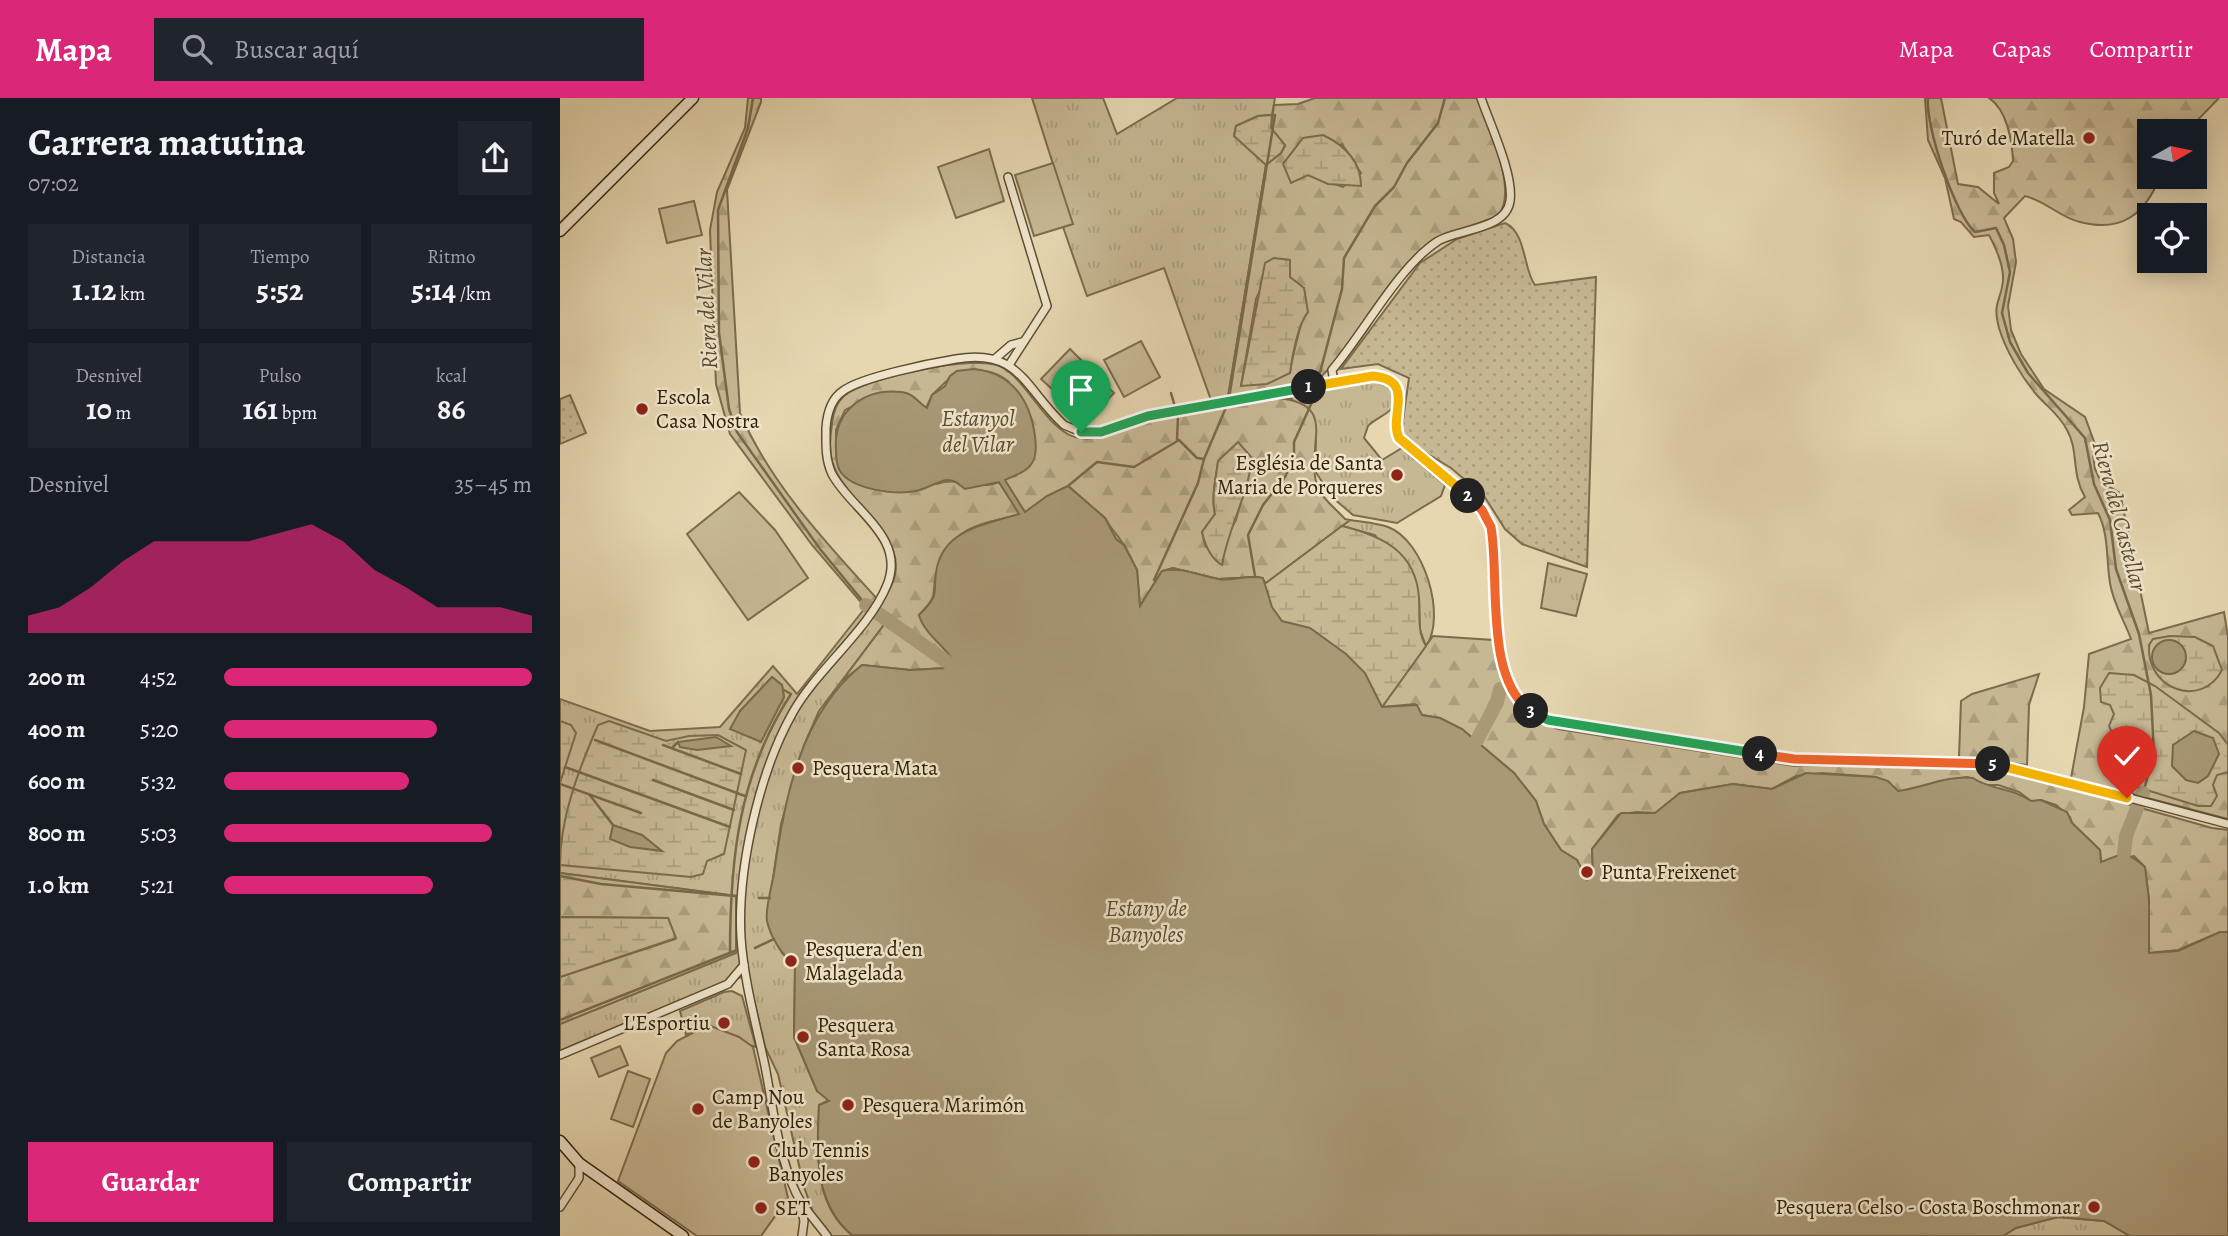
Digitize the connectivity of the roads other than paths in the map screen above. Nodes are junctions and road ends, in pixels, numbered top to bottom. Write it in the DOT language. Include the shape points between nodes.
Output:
graph roads {
  1 [pos="693,98"];
  2 [pos="1481,98"];
  3 [pos="1008,177"];
  4 [pos="560,231"];
  5 [pos="1022,342"];
  6 [pos="996,358"];
  7 [pos="1009,365"];
  8 [pos="1334,383"];
  9 [pos="2228,824"];
  10 [pos="744,964"];
  11 [pos="727,984"];
  12 [pos="749,994"];
  13 [pos="560,1055"];
  14 [pos="560,1142"];
  15 [pos="579,1163"];
  16 [pos="800,1200"];
  17 [pos="560,1207"];
  18 [pos="683,1236"];
  19 [pos="802,1236"];
  20 [pos="827,1236"];
  1 -- 4 [label="main road"];
  2 -- 8 [label="street" via="1507,174 1511,200 1507,210 1500,219 1439,241 1415,261 1332,370"];
  3 -- 5 [label="street" via="1047,306"];
  5 -- 6 [label="street"];
  5 -- 7 [label="street"];
  6 -- 7 [label="street"];
  6 -- 10 [label="street" via="945,361 862,383 842,392 829,410 825,449 833,476 889,550 888,581 863,621 801,699 776,751 742,887"];
  7 -- 8 [label="street" via="1052,414 1074,430 1101,432 1148,416"];
  8 -- 9 [label="street" via="1373,376 1392,383 1399,397 1399,438 1488,519 1504,672 1516,698 1537,716 1794,759 2008,766"];
  10 -- 11 [label="street"];
  10 -- 12 [label="street"];
  11 -- 12 [label="street"];
  11 -- 13 [label="street"];
  12 -- 16 [label="street" via="784,1161"];
  14 -- 15 [label="main road"];
  15 -- 17 [label="street" via="579,1178"];
  15 -- 18 [label="main road"];
  16 -- 19 [label="street"];
  16 -- 20 [label="street"];
}
